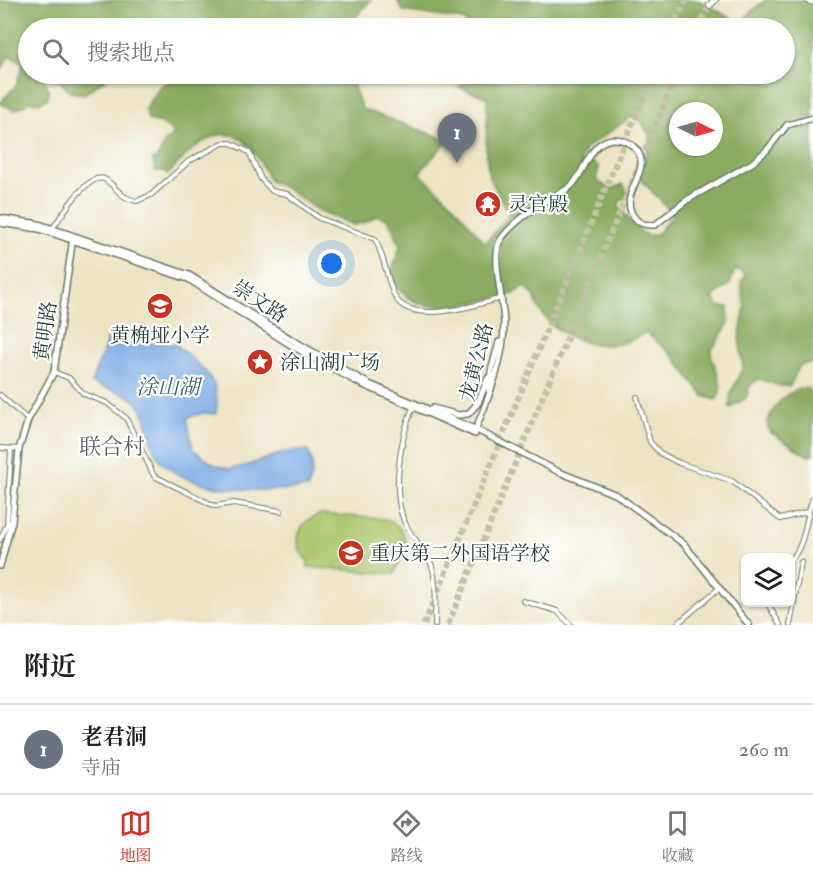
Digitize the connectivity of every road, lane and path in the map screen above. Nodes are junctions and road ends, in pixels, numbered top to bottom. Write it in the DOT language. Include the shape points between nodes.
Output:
graph roads {
  1 [pos="809,0"];
  2 [pos="813,1"];
  3 [pos="813,118"];
  4 [pos="0,218"];
  5 [pos="0,223"];
  6 [pos="52,229"];
  7 [pos="73,238"];
  8 [pos="502,298"];
  9 [pos="494,370"];
  10 [pos="54,372"];
  11 [pos="0,395"];
  12 [pos="638,397"];
  13 [pos="414,406"];
  14 [pos="28,420"];
  15 [pos="473,431"];
  16 [pos="0,448"];
  17 [pos="11,449"];
  18 [pos="19,449"];
  19 [pos="813,498"];
  20 [pos="281,511"];
  21 [pos="807,512"];
  22 [pos="0,540"];
  23 [pos="795,554"];
  24 [pos="801,562"];
  25 [pos="0,566"];
  26 [pos="718,589"];
  27 [pos="523,600"];
  28 [pos="769,607"];
  29 [pos="435,625"];
  30 [pos="571,625"];
  31 [pos="676,625"];
  32 [pos="749,625"];
  33 [pos="780,625"];
  34 [pos="790,625"];
  1 -- 2 [label="highway"];
  3 -- 8 [label="main road, 龙黄公路" via="787,125 752,163 687,200 655,225 637,222 629,211 628,196 640,171 637,150 616,139 602,144 573,185 545,201 501,239 496,251"];
  4 -- 6 [label="main road, 崇文路"];
  5 -- 7 [label="main road, 崇文路"];
  6 -- 7 [label="main road, 崇文路"];
  6 -- 8 [label="street" via="88,181 105,179 127,199 144,199 189,161 223,143 231,143 249,152 261,179 272,191 287,194 319,218 375,239 392,291 403,305 415,310 449,311"];
  7 -- 10 [label="main road, 黄明路"];
  7 -- 13 [label="main road, 崇文路" via="195,283 292,346 359,383"];
  8 -- 9 [label="main road, 龙黄公路" via="504,328"];
  9 -- 13 [label="main road" via="481,398 468,414"];
  9 -- 15 [label="main road, 龙黄公路"];
  10 -- 14 [label="main road, 黄明路"];
  10 -- 20 [label="street" via="69,378 84,394 107,403 126,418 154,476 207,504 234,503"];
  11 -- 14 [label="street"];
  12 -- 21 [label="street" via="650,442 660,453 732,481 780,519"];
  13 -- 15 [label="main road, 崇文路"];
  13 -- 29 [label="street" via="403,439 398,495 400,513 431,562"];
  14 -- 18 [label="main road, 黄明路"];
  15 -- 26 [label="main road, 崇文路" via="617,495 684,544"];
  16 -- 17 [label="street"];
  17 -- 18 [label="street"];
  17 -- 22 [label="street" via="7,524"];
  18 -- 25 [label="main road, 黄明路" via="12,521"];
  19 -- 21 [label="street"];
  21 -- 23 [label="street" via="802,544"];
  24 -- 34 [label="street"];
  26 -- 31 [label="street"];
  26 -- 32 [label="main road, 崇文路"];
  27 -- 30 [label="street" via="558,611"];
  28 -- 33 [label="street"];
}
